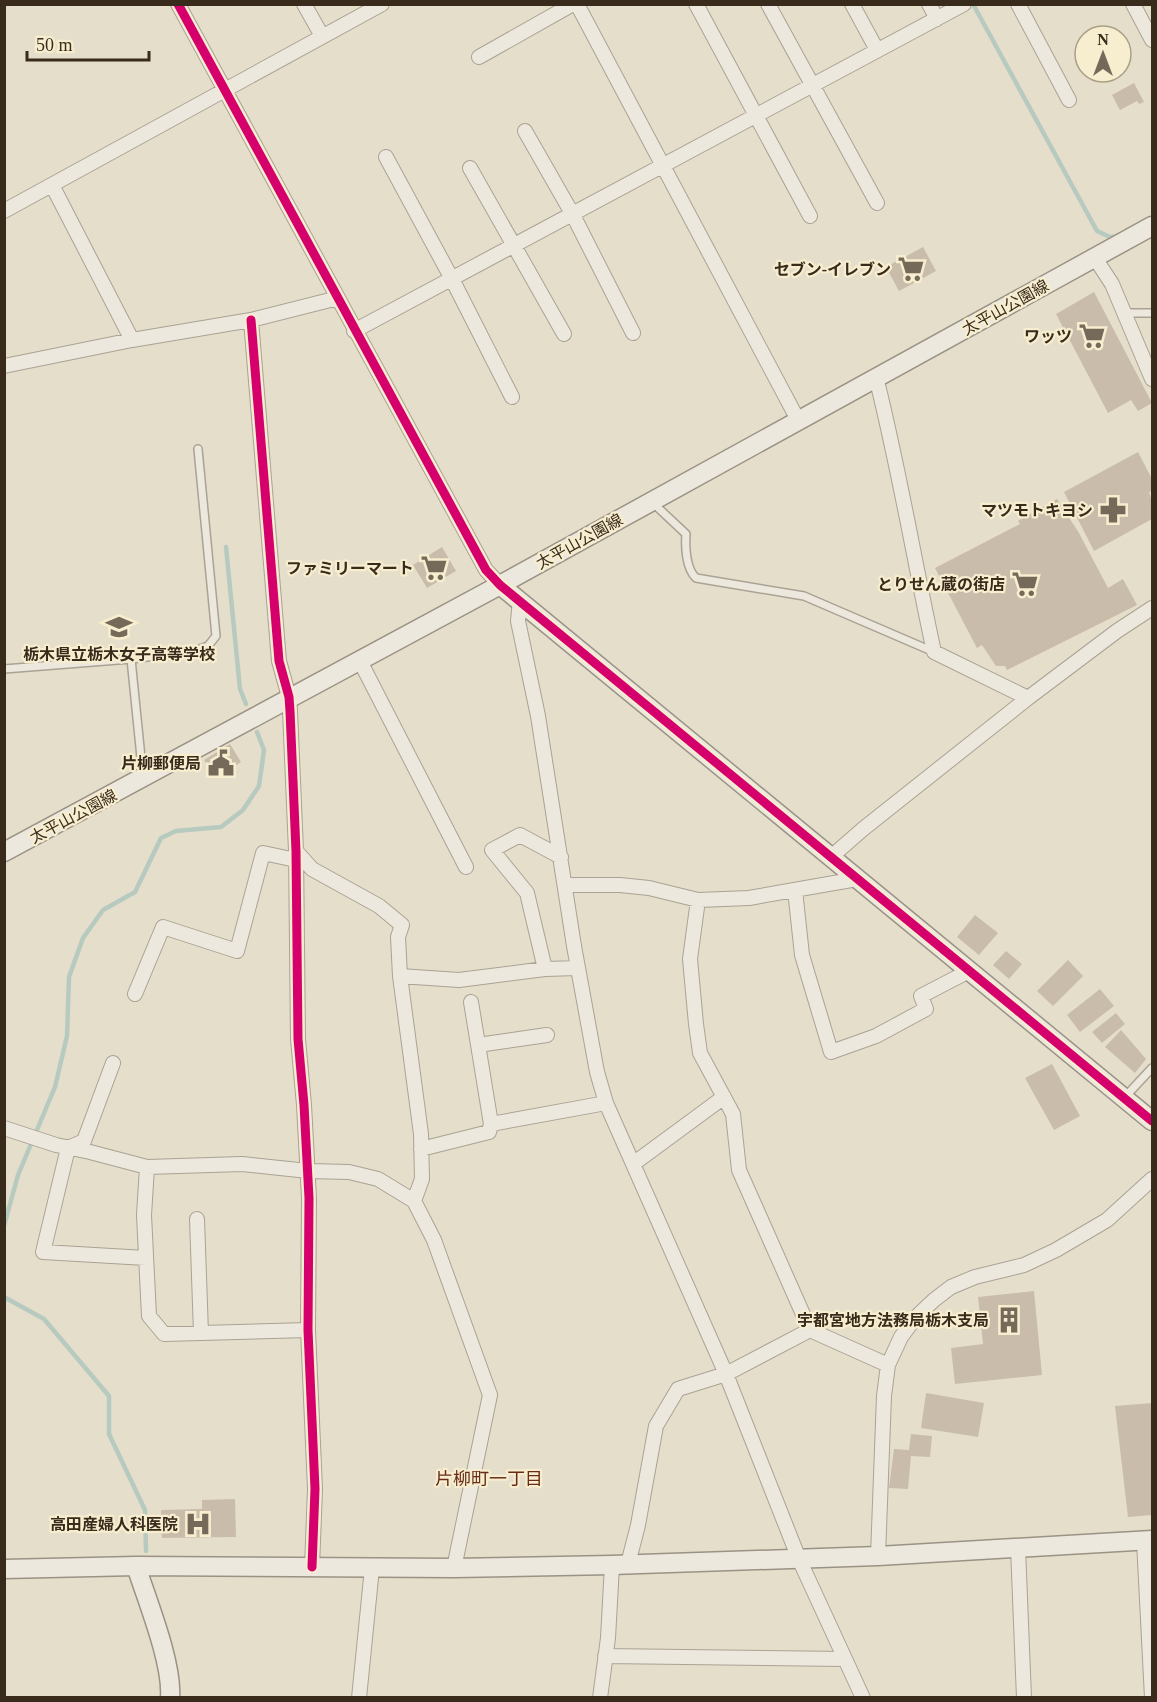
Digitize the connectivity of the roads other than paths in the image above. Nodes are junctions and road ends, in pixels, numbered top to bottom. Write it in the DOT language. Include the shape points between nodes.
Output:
graph roads {
  1 [pos="178,4"];
  2 [pos="304,4"];
  3 [pos="575,4"];
  4 [pos="696,4"];
  5 [pos="768,4"];
  6 [pos="852,4"];
  7 [pos="929,4"];
  8 [pos="964,4"];
  9 [pos="1018,4"];
  10 [pos="1133,4"];
  11 [pos="380,5"];
  12 [pos="937,19"];
  13 [pos="322,36"];
  14 [pos="1152,40"];
  15 [pos="878,50"];
  16 [pos="479,57"];
  17 [pos="812,86"];
  18 [pos="225,89"];
  19 [pos="1069,100"];
  20 [pos="755,117"];
  21 [pos="525,131"];
  22 [pos="386,157"];
  23 [pos="663,166"];
  24 [pos="470,168"];
  25 [pos="52,185"];
  26 [pos="877,203"];
  27 [pos="4,211"];
  28 [pos="573,215"];
  29 [pos="810,216"];
  30 [pos="1152,226"];
  31 [pos="514,246"];
  32 [pos="1095,258"];
  33 [pos="452,279"];
  34 [pos="338,298"];
  35 [pos="1124,313"];
  36 [pos="1152,313"];
  37 [pos="251,320"];
  38 [pos="354,331"];
  39 [pos="633,333"];
  40 [pos="564,334"];
  41 [pos="132,340"];
  42 [pos="4,366"];
  43 [pos="1151,373"];
  44 [pos="876,377"];
  45 [pos="512,397"];
  46 [pos="798,420"];
  47 [pos="198,449"];
  48 [pos="651,501"];
  49 [pos="500,585"];
  50 [pos="520,600"];
  51 [pos="1152,609"];
  52 [pos="934,652"];
  53 [pos="131,659"];
  54 [pos="360,661"];
  55 [pos="4,669"];
  56 [pos="289,697"];
  57 [pos="1028,698"];
  58 [pos="143,778"];
  59 [pos="4,852"];
  60 [pos="296,855"];
  61 [pos="561,857"];
  62 [pos="831,857"];
  63 [pos="466,867"];
  64 [pos="857,879"];
  65 [pos="566,885"];
  66 [pos="795,890"];
  67 [pos="698,900"];
  68 [pos="578,968"];
  69 [pos="545,969"];
  70 [pos="969,970"];
  71 [pos="400,976"];
  72 [pos="135,994"];
  73 [pos="471,1002"];
  74 [pos="548,1035"];
  75 [pos="478,1045"];
  76 [pos="113,1063"];
  77 [pos="1152,1068"];
  78 [pos="724,1097"];
  79 [pos="1124,1098"];
  80 [pos="606,1103"];
  81 [pos="1152,1121"];
  82 [pos="491,1124"];
  83 [pos="4,1128"];
  84 [pos="68,1148"];
  85 [pos="421,1149"];
  86 [pos="633,1164"];
  87 [pos="147,1167"];
  88 [pos="308,1171"];
  89 [pos="1152,1179"];
  90 [pos="414,1200"];
  91 [pos="197,1219"];
  92 [pos="146,1258"];
  93 [pos="810,1329"];
  94 [pos="308,1330"];
  95 [pos="201,1333"];
  96 [pos="888,1365"];
  97 [pos="726,1374"];
  98 [pos="1148,1541"];
  99 [pos="1018,1548"];
  100 [pos="878,1557"];
  101 [pos="799,1559"];
  102 [pos="620,1564"];
  103 [pos="136,1566"];
  104 [pos="312,1567"];
  105 [pos="372,1568"];
  106 [pos="454,1568"];
  107 [pos="4,1569"];
  108 [pos="606,1656"];
  109 [pos="845,1659"];
  110 [pos="170,1698"];
  111 [pos="359,1698"];
  112 [pos="600,1698"];
  113 [pos="863,1698"];
  114 [pos="1024,1698"];
  115 [pos="1152,1698"];
  1 -- 18 [label="street"];
  2 -- 13 [label="street"];
  3 -- 16 [label="street"];
  3 -- 23 [label="street"];
  4 -- 20 [label="street"];
  5 -- 17 [label="street"];
  6 -- 15 [label="street"];
  7 -- 12 [label="street"];
  8 -- 12 [label="street"];
  9 -- 19 [label="street"];
  10 -- 14 [label="street"];
  11 -- 13 [label="street"];
  12 -- 15 [label="street"];
  13 -- 18 [label="street"];
  15 -- 17 [label="street"];
  17 -- 20 [label="street"];
  17 -- 26 [label="street"];
  18 -- 25 [label="street"];
  18 -- 34 [label="street"];
  20 -- 23 [label="street"];
  20 -- 29 [label="street"];
  21 -- 28 [label="street"];
  22 -- 33 [label="street"];
  23 -- 28 [label="street"];
  23 -- 46 [label="street"];
  24 -- 31 [label="street"];
  25 -- 27 [label="street"];
  25 -- 41 [label="street"];
  28 -- 31 [label="street"];
  28 -- 39 [label="street"];
  30 -- 32 [label="street, 太平山公園線"];
  31 -- 33 [label="street"];
  31 -- 40 [label="street"];
  32 -- 35 [label="street"];
  32 -- 44 [label="street, 太平山公園線"];
  33 -- 38 [label="street"];
  33 -- 45 [label="street"];
  34 -- 37 [label="street"];
  34 -- 38 [label="street"];
  35 -- 36 [label="lane"];
  35 -- 43 [label="street"];
  37 -- 41 [label="street"];
  37 -- 56 [label="street" via="279,661"];
  38 -- 49 [label="street" via="486,570"];
  41 -- 42 [label="street"];
  44 -- 46 [label="street, 太平山公園線"];
  44 -- 52 [label="street" via="895,452"];
  46 -- 48 [label="street, 太平山公園線"];
  47 -- 53 [label="lane" via="216,636 208,646 195,651"];
  48 -- 49 [label="street, 太平山公園線"];
  48 -- 52 [label="lane" via="686,534 692,574 696,578 804,596"];
  49 -- 50 [label="street"];
  49 -- 54 [label="street, 太平山公園線"];
  50 -- 61 [label="street" via="518,621"];
  50 -- 62 [label="street"];
  51 -- 57 [label="street"];
  52 -- 57 [label="street"];
  53 -- 55 [label="lane"];
  53 -- 58 [label="lane"];
  54 -- 56 [label="street, 太平山公園線"];
  54 -- 63 [label="street"];
  56 -- 58 [label="street, 太平山公園線"];
  56 -- 60 [label="street"];
  57 -- 62 [label="street"];
  58 -- 59 [label="street, 太平山公園線"];
  60 -- 71 [label="street" via="379,906 402,925 398,937"];
  60 -- 72 [label="street" via="263,853 237,951 163,927"];
  60 -- 88 [label="street" via="298,1039"];
  61 -- 65 [label="street"];
  61 -- 69 [label="street" via="520,835 492,850 527,893"];
  62 -- 64 [label="street"];
  64 -- 66 [label="street"];
  64 -- 70 [label="street"];
  65 -- 67 [label="street" via="639,887"];
  65 -- 68 [label="street"];
  66 -- 67 [label="street" via="749,898"];
  66 -- 70 [label="street" via="802,955 831,1052 876,1036 926,1009 921,996"];
  67 -- 78 [label="street" via="690,960 696,1024 700,1053"];
  68 -- 69 [label="street"];
  68 -- 80 [label="street"];
  69 -- 71 [label="street" via="459,980"];
  70 -- 79 [label="street"];
  71 -- 85 [label="street"];
  73 -- 75 [label="street"];
  74 -- 75 [label="street"];
  75 -- 82 [label="street"];
  76 -- 84 [label="street" via="84,1141"];
  77 -- 79 [label="lane"];
  78 -- 86 [label="street"];
  78 -- 93 [label="street" via="732,1114 739,1170"];
  79 -- 81 [label="street"];
  80 -- 82 [label="street"];
  80 -- 86 [label="street"];
  82 -- 85 [label="street" via="489,1132"];
  83 -- 84 [label="street"];
  84 -- 87 [label="street"];
  84 -- 92 [label="street" via="43,1252"];
  85 -- 90 [label="street" via="422,1179"];
  86 -- 97 [label="street"];
  87 -- 88 [label="street" via="242,1164"];
  87 -- 92 [label="street"];
  88 -- 90 [label="street" via="349,1172 378,1179"];
  88 -- 94 [label="street"];
  89 -- 96 [label="street" via="1107,1220 1056,1250 1024,1265 975,1277 942,1293 915,1318"];
  90 -- 106 [label="street" via="434,1240 490,1395"];
  91 -- 95 [label="street"];
  92 -- 95 [label="street" via="149,1316 164,1334"];
  93 -- 96 [label="street"];
  93 -- 97 [label="street"];
  94 -- 95 [label="street"];
  94 -- 104 [label="street" via="315,1489"];
  96 -- 100 [label="street"];
  97 -- 101 [label="street"];
  97 -- 102 [label="street" via="678,1389 656,1426 638,1526"];
  98 -- 99 [label="street"];
  98 -- 115 [label="street"];
  99 -- 100 [label="street"];
  99 -- 114 [label="street"];
  100 -- 101 [label="street"];
  101 -- 102 [label="street"];
  101 -- 109 [label="street"];
  102 -- 106 [label="street"];
  102 -- 108 [label="street"];
  103 -- 104 [label="street"];
  103 -- 107 [label="street"];
  103 -- 110 [label="street" via="166,1662"];
  104 -- 105 [label="street"];
  105 -- 106 [label="street"];
  105 -- 111 [label="street"];
  108 -- 109 [label="street"];
  108 -- 112 [label="street"];
  109 -- 113 [label="street"];
}
